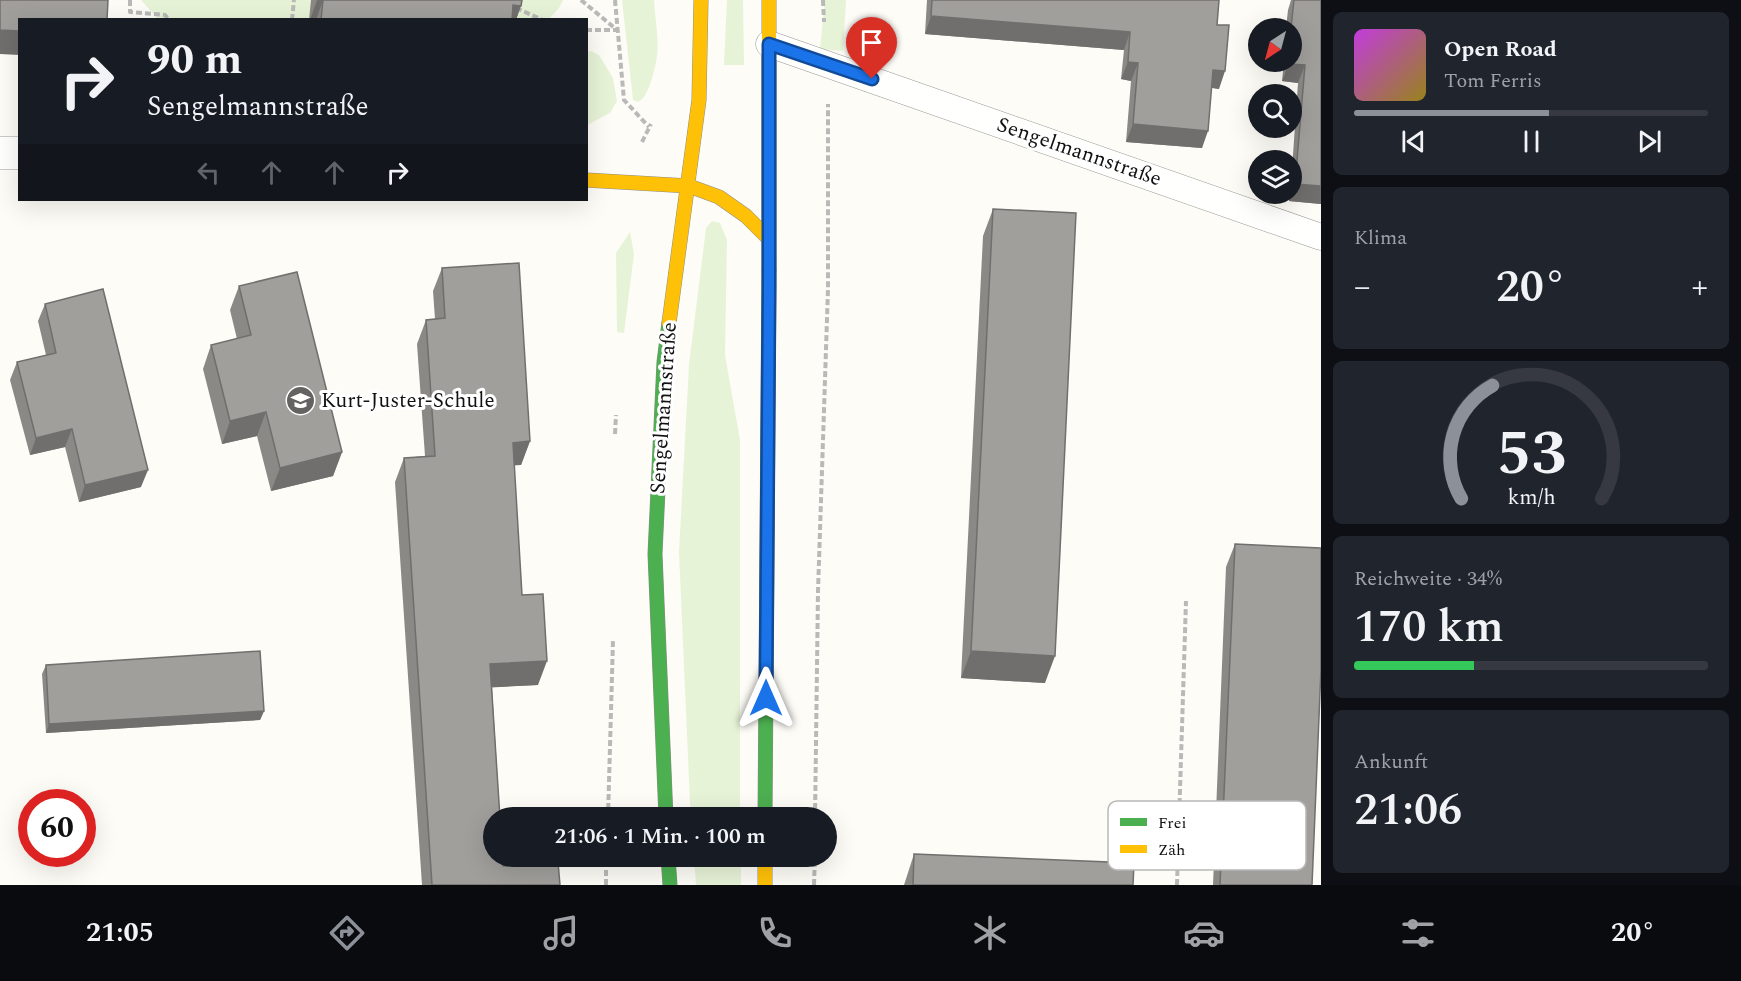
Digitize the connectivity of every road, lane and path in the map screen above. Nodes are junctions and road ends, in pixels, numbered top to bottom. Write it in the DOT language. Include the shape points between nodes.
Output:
graph roads {
  1 [pos="130,0"];
  2 [pos="294,0"];
  3 [pos="581,0"];
  4 [pos="615,0"];
  5 [pos="701,0"];
  6 [pos="823,0"];
  7 [pos="771,3"];
  8 [pos="515,7"];
  9 [pos="167,18"];
  10 [pos="292,18"];
  11 [pos="539,18"];
  12 [pos="588,30"];
  13 [pos="618,30"];
  14 [pos="769,44"];
  15 [pos="827,63"];
  16 [pos="650,127"];
  17 [pos="0,153"];
  18 [pos="18,153"];
  19 [pos="588,180"];
  20 [pos="689,186"];
  21 [pos="1321,237"];
  22 [pos="769,239"];
  23 [pos="1186,601"];
  24 [pos="1180,801"];
  25 [pos="666,807"];
  26 [pos="765,807"];
  27 [pos="815,807"];
  28 [pos="606,867"];
  29 [pos="669,867"];
  30 [pos="765,867"];
  31 [pos="815,867"];
  32 [pos="1177,870"];
  33 [pos="606,885"];
  34 [pos="670,885"];
  35 [pos="765,885"];
  36 [pos="814,885"];
  37 [pos="1177,885"];
  1 -- 9 [label="path" via="130,12"];
  2 -- 10 [label="path"];
  3 -- 13 [label="path"];
  4 -- 13 [label="path"];
  5 -- 20 [label="main road, Sengelmannstraße" via="699,100"];
  6 -- 15 [label="path"];
  7 -- 14 [label="main road"];
  8 -- 11 [label="path"];
  12 -- 13 [label="path"];
  13 -- 16 [label="path" via="624,100"];
  14 -- 15 [label="lane, Sengelmannstraße"];
  14 -- 22 [label="main road"];
  15 -- 21 [label="lane, Sengelmannstraße"];
  15 -- 27 [label="path" via="828,289"];
  17 -- 18 [label="street"];
  19 -- 20 [label="main road"];
  20 -- 22 [label="main road" via="719,197"];
  20 -- 25 [label="main road, Sengelmannstraße" via="664,362 655,554"];
  22 -- 26 [label="main road"];
  23 -- 24 [label="path"];
  28 -- 33 [label="path"];
  29 -- 34 [label="main road"];
  30 -- 35 [label="main road"];
  31 -- 36 [label="path"];
  32 -- 37 [label="path"];
}
